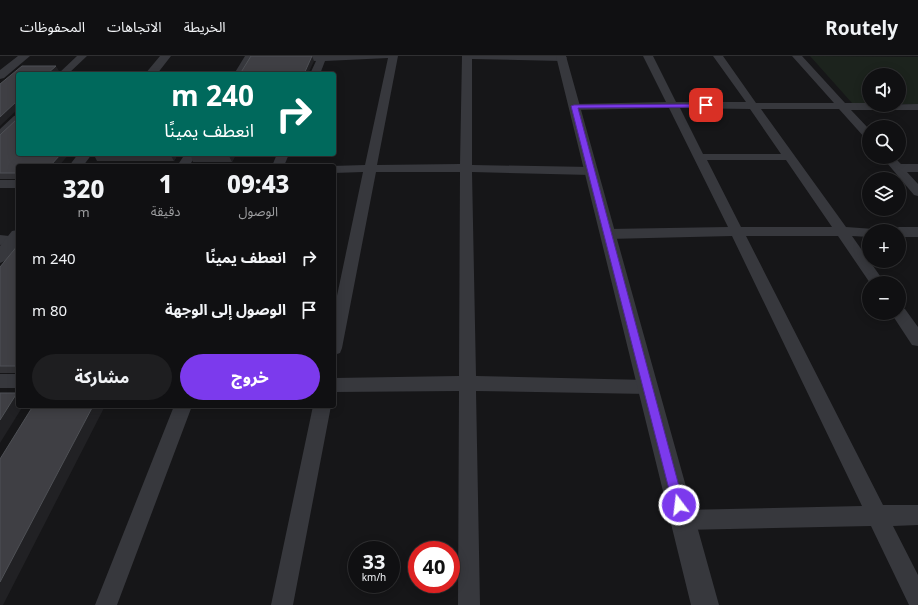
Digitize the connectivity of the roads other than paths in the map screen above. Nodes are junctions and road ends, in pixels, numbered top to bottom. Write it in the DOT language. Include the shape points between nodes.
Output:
graph roads {
  1 [pos="25,56"];
  2 [pos="82,56"];
  3 [pos="166,56"];
  4 [pos="250,56"];
  5 [pos="266,56"];
  6 [pos="385,56"];
  7 [pos="393,56"];
  8 [pos="468,56"];
  9 [pos="648,56"];
  10 [pos="718,56"];
  11 [pos="797,56"];
  12 [pos="322,57"];
  13 [pos="561,57"];
  14 [pos="65,72"];
  15 [pos="153,72"];
  16 [pos="240,72"];
  17 [pos="316,72"];
  18 [pos="0,76"];
  19 [pos="674,105"];
  20 [pos="574,106"];
  21 [pos="753,106"];
  22 [pos="842,106"];
  23 [pos="918,107"];
  24 [pos="16,120"];
  25 [pos="862,128"];
  26 [pos="0,135"];
  27 [pos="700,157"];
  28 [pos="789,157"];
  29 [pos="894,164"];
  30 [pos="370,168"];
  31 [pos="466,168"];
  32 [pos="898,168"];
  33 [pos="918,168"];
  34 [pos="336,169"];
  35 [pos="591,171"];
  36 [pos="0,184"];
  37 [pos="16,184"];
  38 [pos="918,192"];
  39 [pos="737,231"];
  40 [pos="842,232"];
  41 [pos="862,232"];
  42 [pos="906,232"];
  43 [pos="918,232"];
  44 [pos="608,234"];
  45 [pos="10,239"];
  46 [pos="0,257"];
  47 [pos="873,276"];
  48 [pos="904,320"];
  49 [pos="336,338"];
  50 [pos="918,340"];
  51 [pos="0,381"];
  52 [pos="16,381"];
  53 [pos="468,383"];
  54 [pos="336,385"];
  55 [pos="648,387"];
  56 [pos="182,408"];
  57 [pos="322,408"];
  58 [pos="918,515"];
  59 [pos="876,516"];
  60 [pos="682,520"];
  61 [pos="918,599"];
  62 [pos="106,605"];
  63 [pos="282,605"];
  64 [pos="469,605"];
  65 [pos="705,605"];
  1 -- 18 [label="street"];
  2 -- 14 [label="street"];
  3 -- 15 [label="street"];
  4 -- 16 [label="street"];
  5 -- 12 [label="street"];
  6 -- 12 [label="street"];
  7 -- 30 [label="street"];
  8 -- 13 [label="street"];
  8 -- 31 [label="street"];
  9 -- 19 [label="street"];
  10 -- 21 [label="street"];
  11 -- 22 [label="street"];
  12 -- 17 [label="street"];
  13 -- 20 [label="street"];
  19 -- 20 [label="street"];
  19 -- 21 [label="street"];
  19 -- 27 [label="street"];
  20 -- 35 [label="street"];
  21 -- 22 [label="street"];
  21 -- 28 [label="street"];
  22 -- 23 [label="street"];
  22 -- 25 [label="street"];
  24 -- 26 [label="street"];
  27 -- 28 [label="street"];
  27 -- 39 [label="street"];
  28 -- 40 [label="street"];
  29 -- 32 [label="street"];
  30 -- 31 [label="street"];
  30 -- 34 [label="street"];
  30 -- 49 [label="street"];
  31 -- 35 [label="street"];
  31 -- 53 [label="street"];
  32 -- 33 [label="street"];
  32 -- 38 [label="street"];
  35 -- 44 [label="street"];
  36 -- 37 [label="street"];
  39 -- 40 [label="street"];
  39 -- 44 [label="street"];
  39 -- 59 [label="street"];
  40 -- 41 [label="street"];
  40 -- 47 [label="street"];
  42 -- 43 [label="street"];
  44 -- 55 [label="street"];
  45 -- 46 [label="street"];
  48 -- 50 [label="street"];
  51 -- 52 [label="street"];
  53 -- 54 [label="street"];
  53 -- 55 [label="street"];
  53 -- 64 [label="street"];
  55 -- 60 [label="street"];
  56 -- 62 [label="street"];
  57 -- 63 [label="street"];
  58 -- 59 [label="street"];
  59 -- 60 [label="street"];
  59 -- 61 [label="street"];
  60 -- 65 [label="street"];
}
